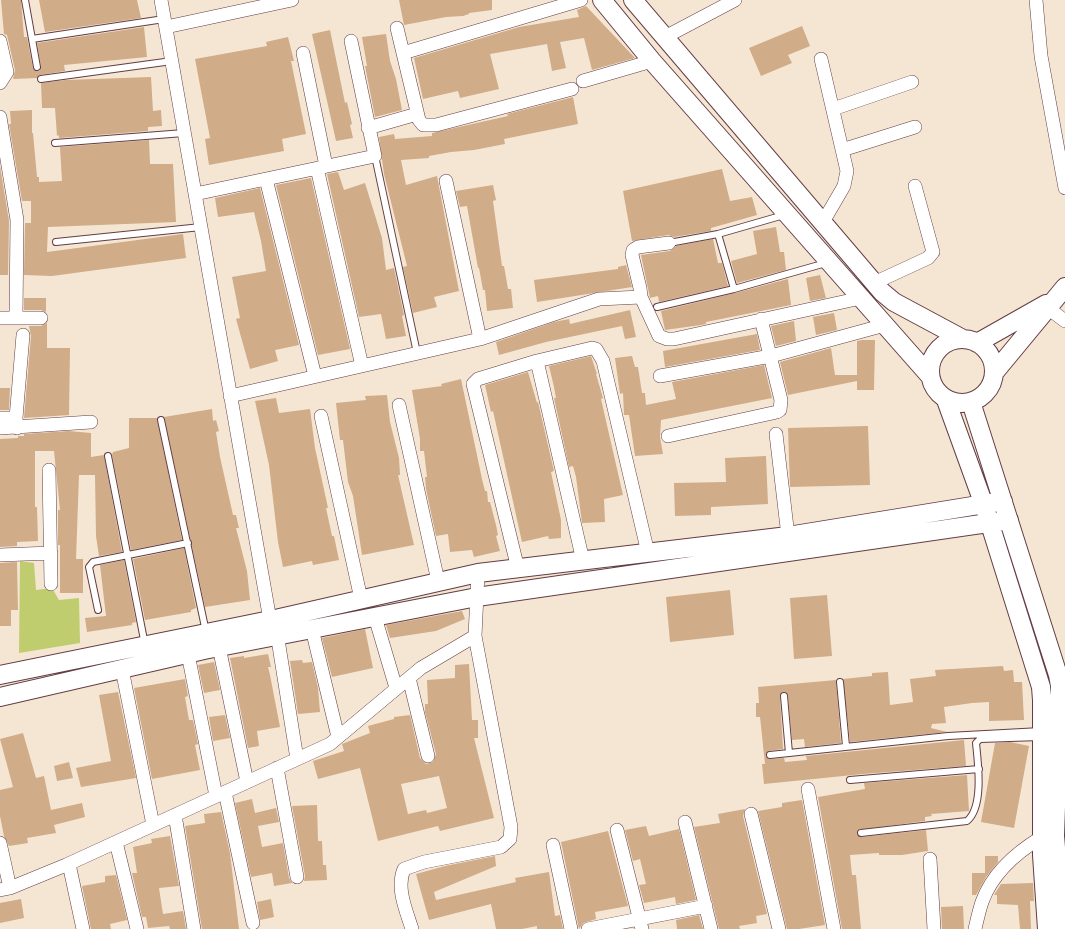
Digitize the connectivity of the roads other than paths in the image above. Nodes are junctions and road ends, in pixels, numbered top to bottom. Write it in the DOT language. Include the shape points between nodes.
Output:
graph roads {
  1 [pos="26,0"];
  2 [pos="161,0"];
  3 [pos="292,0"];
  4 [pos="581,0"];
  5 [pos="602,0"];
  6 [pos="633,0"];
  7 [pos="735,0"];
  8 [pos="1036,0"];
  9 [pos="165,23"];
  10 [pos="397,28"];
  11 [pos="665,37"];
  12 [pos="32,39"];
  13 [pos="0,41"];
  14 [pos="350,41"];
  15 [pos="403,52"];
  16 [pos="303,53"];
  17 [pos="821,60"];
  18 [pos="652,61"];
  19 [pos="172,62"];
  20 [pos="36,67"];
  21 [pos="41,79"];
  22 [pos="583,81"];
  23 [pos="912,82"];
  24 [pos="0,83"];
  25 [pos="572,89"];
  26 [pos="833,109"];
  27 [pos="417,114"];
  28 [pos="0,117"];
  29 [pos="915,127"];
  30 [pos="368,128"];
  31 [pos="184,133"];
  32 [pos="1,140"];
  33 [pos="55,142"];
  34 [pos="842,150"];
  35 [pos="375,156"];
  36 [pos="322,167"];
  37 [pos="266,179"];
  38 [pos="446,181"];
  39 [pos="915,186"];
  40 [pos="1065,188"];
  41 [pos="195,194"];
  42 [pos="788,214"];
  43 [pos="822,222"];
  44 [pos="201,227"];
  45 [pos="718,234"];
  46 [pos="56,242"];
  47 [pos="669,243"];
  48 [pos="830,262"];
  49 [pos="874,283"];
  50 [pos="734,289"];
  51 [pos="1057,297"];
  52 [pos="641,298"];
  53 [pos="861,298"];
  54 [pos="657,307"];
  55 [pos="0,318"];
  56 [pos="16,318"];
  57 [pos="41,318"];
  58 [pos="762,319"];
  59 [pos="1065,321"];
  60 [pos="885,325"];
  61 [pos="23,335"];
  62 [pos="480,339"];
  63 [pos="970,341"];
  64 [pos="417,353"];
  65 [pos="771,356"];
  66 [pos="537,361"];
  67 [pos="362,366"];
  68 [pos="994,373"];
  69 [pos="929,375"];
  70 [pos="315,376"];
  71 [pos="660,376"];
  72 [pos="230,396"];
  73 [pos="946,400"];
  74 [pos="971,402"];
  75 [pos="399,405"];
  76 [pos="321,416"];
  77 [pos="0,418"];
  78 [pos="161,420"];
  79 [pos="91,422"];
  80 [pos="17,423"];
  81 [pos="0,428"];
  82 [pos="776,434"];
  83 [pos="668,436"];
  84 [pos="108,456"];
  85 [pos="49,470"];
  86 [pos="1003,501"];
  87 [pos="984,505"];
  88 [pos="1009,520"];
  89 [pos="990,523"];
  90 [pos="788,536"];
  91 [pos="188,543"];
  92 [pos="51,553"];
  93 [pos="648,553"];
  94 [pos="127,555"];
  95 [pos="0,556"];
  96 [pos="582,561"];
  97 [pos="518,569"];
  98 [pos="478,573"];
  99 [pos="438,581"];
  100 [pos="51,584"];
  101 [pos="477,597"];
  102 [pos="361,599"];
  103 [pos="98,610"];
  104 [pos="375,617"];
  105 [pos="274,625"];
  106 [pos="312,629"];
  107 [pos="206,633"];
  108 [pos="475,636"];
  109 [pos="145,646"];
  110 [pos="219,647"];
  111 [pos="188,654"];
  112 [pos="122,669"];
  113 [pos="0,675"];
  114 [pos="408,678"];
  115 [pos="840,682"];
  116 [pos="396,688"];
  117 [pos="784,696"];
  118 [pos="0,697"];
  119 [pos="1042,734"];
  120 [pos="338,737"];
  121 [pos="846,746"];
  122 [pos="789,752"];
  123 [pos="770,755"];
  124 [pos="428,756"];
  125 [pos="297,759"];
  126 [pos="277,768"];
  127 [pos="978,769"];
  128 [pos="850,780"];
  129 [pos="247,782"];
  130 [pos="808,790"];
  131 [pos="221,794"];
  132 [pos="751,814"];
  133 [pos="175,815"];
  134 [pos="685,822"];
  135 [pos="153,825"];
  136 [pos="617,830"];
  137 [pos="861,833"];
  138 [pos="1042,837"];
  139 [pos="116,842"];
  140 [pos="0,843"];
  141 [pos="553,845"];
  142 [pos="1061,849"];
  143 [pos="930,858"];
  144 [pos="69,864"];
  145 [pos="297,877"];
  146 [pos="5,889"];
  147 [pos="706,906"];
  148 [pos="253,923"];
  149 [pos="640,924"];
  150 [pos="1060,926"];
  151 [pos="83,929"];
  152 [pos="138,929"];
  153 [pos="194,929"];
  154 [pos="412,929"];
  155 [pos="571,929"];
  156 [pos="588,929"];
  157 [pos="711,929"];
  158 [pos="779,929"];
  159 [pos="834,929"];
  160 [pos="934,929"];
  161 [pos="975,929"];
  1 -- 12 [label="lane"];
  2 -- 9 [label="street"];
  3 -- 9 [label="street"];
  4 -- 15 [label="street"];
  5 -- 18 [label="street"];
  6 -- 11 [label="street"];
  7 -- 11 [label="street"];
  8 -- 40 [label="street" via="1041,56"];
  9 -- 12 [label="lane"];
  9 -- 19 [label="street"];
  10 -- 15 [label="street"];
  11 -- 43 [label="street"];
  12 -- 20 [label="lane"];
  13 -- 24 [label="street" via="7,72"];
  14 -- 30 [label="street"];
  15 -- 27 [label="street"];
  16 -- 36 [label="street"];
  17 -- 26 [label="street"];
  18 -- 22 [label="street"];
  18 -- 42 [label="street"];
  19 -- 21 [label="lane"];
  19 -- 31 [label="street"];
  23 -- 26 [label="street"];
  25 -- 27 [label="street" via="429,126 423,125"];
  26 -- 34 [label="street"];
  27 -- 30 [label="street"];
  28 -- 32 [label="street"];
  29 -- 34 [label="street"];
  30 -- 35 [label="street"];
  31 -- 33 [label="lane"];
  31 -- 41 [label="street"];
  32 -- 56 [label="street" via="17,220"];
  34 -- 43 [label="street" via="847,178"];
  35 -- 36 [label="street"];
  35 -- 64 [label="lane"];
  36 -- 37 [label="street"];
  36 -- 67 [label="street"];
  37 -- 41 [label="street"];
  37 -- 70 [label="street"];
  38 -- 62 [label="street"];
  39 -- 49 [label="street" via="933,252 928,258"];
  41 -- 44 [label="street"];
  42 -- 45 [label="lane"];
  42 -- 48 [label="street"];
  43 -- 49 [label="street"];
  44 -- 46 [label="lane"];
  44 -- 72 [label="street"];
  45 -- 47 [label="lane"];
  45 -- 50 [label="lane"];
  47 -- 52 [label="street" via="632,250"];
  48 -- 50 [label="lane"];
  48 -- 53 [label="street"];
  49 -- 63 [label="street" via="894,302"];
  50 -- 54 [label="lane"];
  51 -- 59 [label="street"];
  51 -- 63 [label="street"];
  51 -- 68 [label="street"];
  52 -- 58 [label="street" via="659,336 667,339"];
  52 -- 62 [label="street" via="599,299"];
  53 -- 58 [label="street"];
  53 -- 60 [label="street"];
  55 -- 56 [label="street"];
  56 -- 57 [label="street"];
  58 -- 65 [label="street"];
  60 -- 65 [label="street"];
  60 -- 69 [label="street"];
  61 -- 80 [label="street"];
  62 -- 64 [label="street"];
  63 -- 68 [label="street" via="983,347 990,356"];
  63 -- 69 [label="street" via="952,341 938,350 930,364"];
  64 -- 67 [label="street"];
  65 -- 71 [label="street"];
  65 -- 83 [label="street" via="781,400 780,410"];
  66 -- 93 [label="street" via="592,348 600,354"];
  66 -- 96 [label="street"];
  66 -- 97 [label="street" via="478,379 473,384"];
  67 -- 70 [label="street"];
  68 -- 74 [label="street" via="990,387 984,395"];
  69 -- 73 [label="street" via="935,389"];
  70 -- 72 [label="street"];
  72 -- 105 [label="street"];
  73 -- 74 [label="street" via="955,403"];
  73 -- 87 [label="street"];
  74 -- 86 [label="street"];
  75 -- 99 [label="street"];
  76 -- 102 [label="street"];
  77 -- 80 [label="street"];
  78 -- 91 [label="lane"];
  79 -- 80 [label="street"];
  80 -- 81 [label="street"];
  82 -- 90 [label="street"];
  84 -- 94 [label="lane"];
  85 -- 92 [label="street"];
  86 -- 87 [label="street"];
  86 -- 88 [label="street"];
  87 -- 89 [label="street"];
  87 -- 90 [label="street"];
  88 -- 89 [label="street"];
  88 -- 142 [label="street" via="1060,686"];
  89 -- 101 [label="street"];
  89 -- 119 [label="street" via="1041,686"];
  90 -- 93 [label="street"];
  91 -- 94 [label="lane"];
  91 -- 107 [label="lane"];
  92 -- 95 [label="street"];
  92 -- 100 [label="street"];
  93 -- 96 [label="street"];
  94 -- 103 [label="lane" via="93,562 89,566"];
  94 -- 109 [label="lane"];
  96 -- 97 [label="street"];
  97 -- 98 [label="street"];
  98 -- 99 [label="street"];
  98 -- 101 [label="street"];
  99 -- 102 [label="street"];
  101 -- 104 [label="street"];
  101 -- 108 [label="street"];
  102 -- 105 [label="street"];
  104 -- 106 [label="street"];
  104 -- 116 [label="street"];
  105 -- 106 [label="street"];
  105 -- 107 [label="street"];
  105 -- 110 [label="street"];
  105 -- 125 [label="street"];
  106 -- 120 [label="street"];
  107 -- 109 [label="street"];
  108 -- 114 [label="street"];
  108 -- 154 [label="street" via="511,827 510,839 501,846 424,862 404,869 401,889"];
  109 -- 113 [label="street"];
  110 -- 111 [label="street"];
  110 -- 129 [label="street"];
  111 -- 112 [label="street"];
  111 -- 131 [label="street"];
  112 -- 118 [label="street"];
  112 -- 135 [label="street"];
  114 -- 116 [label="street"];
  114 -- 124 [label="street"];
  115 -- 121 [label="lane"];
  116 -- 120 [label="street"];
  117 -- 122 [label="lane"];
  119 -- 121 [label="lane" via="948,736"];
  119 -- 127 [label="lane" via="980,739 976,743"];
  119 -- 138 [label="street"];
  120 -- 125 [label="street" via="330,744"];
  121 -- 122 [label="lane"];
  122 -- 123 [label="lane"];
  125 -- 126 [label="street"];
  126 -- 129 [label="street"];
  126 -- 145 [label="street"];
  127 -- 128 [label="lane"];
  127 -- 137 [label="lane" via="976,808 973,816 967,821"];
  129 -- 131 [label="street"];
  130 -- 159 [label="street"];
  131 -- 133 [label="street"];
  131 -- 148 [label="street"];
  132 -- 158 [label="street"];
  133 -- 135 [label="street"];
  133 -- 153 [label="street"];
  134 -- 147 [label="street"];
  135 -- 139 [label="street"];
  136 -- 149 [label="street"];
  138 -- 150 [label="street"];
  138 -- 161 [label="street" via="1025,847 1006,865 992,884 982,901"];
  139 -- 144 [label="street"];
  139 -- 152 [label="street"];
  140 -- 146 [label="street"];
  141 -- 155 [label="street"];
  142 -- 150 [label="street"];
  143 -- 160 [label="street"];
  144 -- 146 [label="street"];
  144 -- 151 [label="street"];
  147 -- 149 [label="street"];
  147 -- 157 [label="street"];
  149 -- 156 [label="street"];
}
